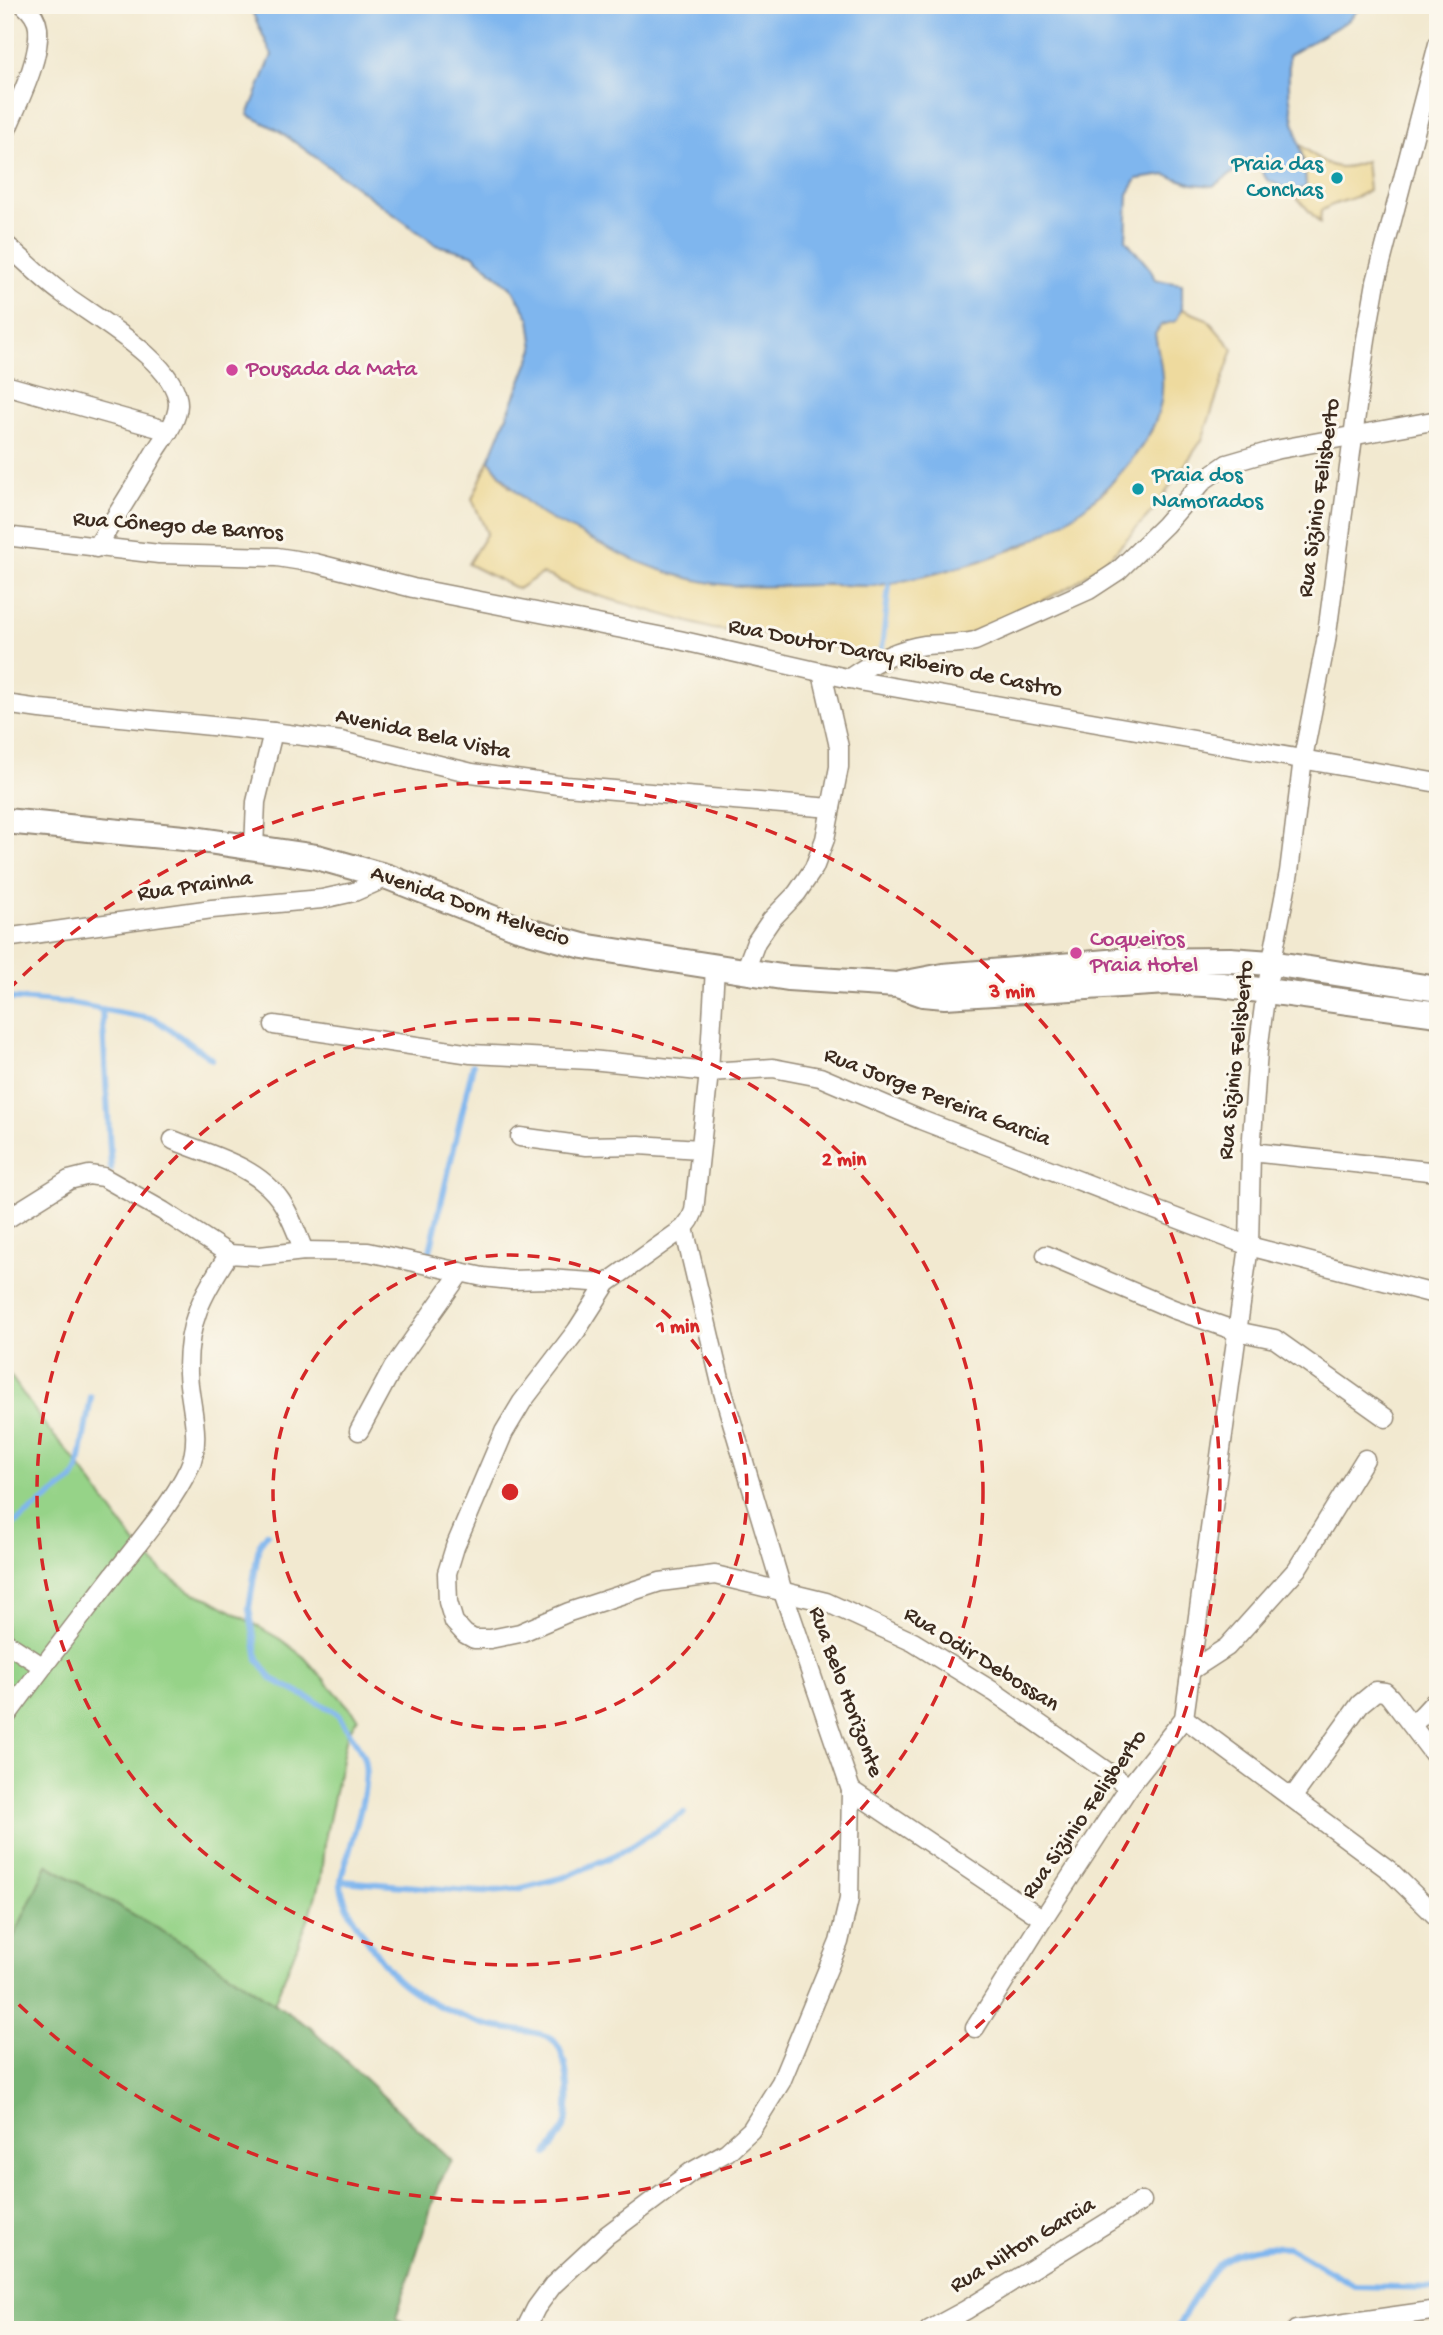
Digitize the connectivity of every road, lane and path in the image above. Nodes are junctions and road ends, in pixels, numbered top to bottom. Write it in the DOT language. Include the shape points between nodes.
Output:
graph roads {
  1 [pos="24,5"];
  2 [pos="1438,44"];
  3 [pos="9,111"];
  4 [pos="5,134"];
  5 [pos="5,244"];
  6 [pos="5,385"];
  7 [pos="1438,420"];
  8 [pos="169,431"];
  9 [pos="1354,434"];
  10 [pos="5,536"];
  11 [pos="96,548"];
  12 [pos="345,571"];
  13 [pos="822,673"];
  14 [pos="848,678"];
  15 [pos="5,704"];
  16 [pos="274,732"];
  17 [pos="1303,758"];
  18 [pos="1438,783"];
  19 [pos="831,808"];
  20 [pos="5,821"];
  21 [pos="254,848"];
  22 [pos="388,877"];
  23 [pos="5,938"];
  24 [pos="1271,963"];
  25 [pos="715,968"];
  26 [pos="745,971"];
  27 [pos="897,985"];
  28 [pos="1438,989"];
  29 [pos="1266,991"];
  30 [pos="1438,1014"];
  31 [pos="274,1025"];
  32 [pos="709,1072"];
  33 [pos="520,1138"];
  34 [pos="173,1140"];
  35 [pos="699,1149"];
  36 [pos="1251,1153"];
  37 [pos="1438,1172"];
  38 [pos="5,1220"];
  39 [pos="684,1228"];
  40 [pos="1249,1246"];
  41 [pos="304,1251"];
  42 [pos="229,1254"];
  43 [pos="1046,1255"];
  44 [pos="460,1272"];
  45 [pos="607,1283"];
  46 [pos="1438,1295"];
  47 [pos="1236,1331"];
  48 [pos="1386,1418"];
  49 [pos="359,1431"];
  50 [pos="1365,1459"];
  51 [pos="783,1592"];
  52 [pos="5,1642"];
  53 [pos="42,1666"];
  54 [pos="1190,1671"];
  55 [pos="1438,1698"];
  56 [pos="5,1718"];
  57 [pos="1184,1718"];
  58 [pos="1413,1726"];
  59 [pos="1438,1760"];
  60 [pos="1129,1787"];
  61 [pos="851,1790"];
  62 [pos="1292,1798"];
  63 [pos="1438,1918"];
  64 [pos="1042,1919"];
  65 [pos="975,2028"];
  66 [pos="1142,2202"];
  67 [pos="1438,2310"];
  68 [pos="525,2330"];
  69 [pos="929,2330"];
  70 [pos="1296,2330"];
  1 -- 3 [label="street" via="38,27 30,71"];
  2 -- 9 [label="street, Rua Sizinio Felisberto" via="1376,282"];
  3 -- 4 [label="street"];
  5 -- 8 [label="street" via="59,292 126,337 172,382 178,408"];
  6 -- 8 [label="street"];
  7 -- 9 [label="street"];
  8 -- 11 [label="street"];
  9 -- 14 [label="street" via="1227,464 1203,480 1118,571 1089,590 975,641 911,648"];
  9 -- 17 [label="street, Rua Sizinio Felisberto" via="1326,641"];
  10 -- 11 [label="street, Rua Cônego de Barros"];
  11 -- 12 [label="street, Rua Cônego de Barros" via="278,557"];
  12 -- 13 [label="street, Rua Doutor Darcy Ribeiro de Castro"];
  13 -- 14 [label="street, Rua Doutor Darcy Ribeiro de Castro"];
  13 -- 19 [label="street" via="839,747"];
  14 -- 17 [label="street, Rua Doutor Darcy Ribeiro de Castro"];
  15 -- 16 [label="street, Avenida Bela Vista"];
  16 -- 19 [label="street, Avenida Bela Vista" via="341,741 472,773 566,786"];
  16 -- 21 [label="street" via="256,802"];
  17 -- 18 [label="street, Rua Doutor Darcy Ribeiro de Castro"];
  17 -- 24 [label="street, Rua Sizinio Felisberto" via="1289,872"];
  19 -- 26 [label="street" via="814,868 756,942"];
  20 -- 21 [label="street, Avenida Dom Helvecio"];
  21 -- 22 [label="street, Avenida Dom Helvecio" via="317,857"];
  22 -- 23 [label="street, Rua Prainha" via="322,899 212,909"];
  22 -- 25 [label="street, Avenida Dom Helvecio" via="518,928 583,946"];
  24 -- 27 [label="street" via="1119,961 933,977"];
  24 -- 28 [label="street"];
  24 -- 29 [label="street, Rua Sizinio Felisberto"];
  25 -- 26 [label="street, Avenida Dom Helvecio"];
  25 -- 32 [label="street"];
  26 -- 27 [label="street, Avenida Dom Helvecio"];
  27 -- 29 [label="street" via="945,996 1167,982"];
  29 -- 30 [label="street"];
  29 -- 36 [label="street, Rua Sizinio Felisberto"];
  31 -- 32 [label="street, Rua Jorge Pereira Garcia" via="471,1054"];
  32 -- 35 [label="street"];
  32 -- 40 [label="street, Rua Jorge Pereira Garcia" via="773,1068 820,1077"];
  33 -- 35 [label="street" via="586,1146"];
  34 -- 41 [label="street" via="247,1170 264,1183 290,1216"];
  35 -- 39 [label="street" via="694,1211"];
  36 -- 37 [label="street"];
  36 -- 40 [label="street, Rua Sizinio Felisberto"];
  38 -- 42 [label="street" via="69,1180 103,1177"];
  39 -- 45 [label="street"];
  39 -- 51 [label="street, Rua Belo Horizonte" via="723,1392"];
  40 -- 46 [label="street, Rua Jorge Pereira Garcia"];
  40 -- 47 [label="street, Rua Sizinio Felisberto"];
  41 -- 42 [label="street"];
  41 -- 44 [label="street" via="368,1252"];
  42 -- 53 [label="street" via="205,1290 191,1329 188,1371 195,1440 190,1467 153,1525"];
  43 -- 47 [label="street"];
  44 -- 45 [label="street" via="511,1280"];
  44 -- 49 [label="street" via="393,1368"];
  45 -- 51 [label="street, Rua Odir Debossan" via="504,1432 447,1573 454,1622 474,1639 490,1639 520,1633 660,1582 715,1575"];
  47 -- 48 [label="street" via="1275,1339"];
  47 -- 54 [label="street, Rua Sizinio Felisberto"];
  50 -- 54 [label="street" via="1297,1569 1227,1647"];
  51 -- 60 [label="street, Rua Odir Debossan" via="826,1602 913,1642 994,1692"];
  51 -- 61 [label="street, Rua Belo Horizonte"];
  52 -- 53 [label="street"];
  53 -- 56 [label="street"];
  54 -- 57 [label="street, Rua Sizinio Felisberto"];
  55 -- 58 [label="street"];
  57 -- 60 [label="street, Rua Sizinio Felisberto"];
  57 -- 62 [label="street"];
  58 -- 59 [label="street"];
  58 -- 62 [label="street" via="1385,1692 1370,1693"];
  60 -- 64 [label="street, Rua Sizinio Felisberto"];
  61 -- 64 [label="street, Rua Belo Horizonte"];
  61 -- 68 [label="street" via="849,1899 839,1942 781,2082 751,2130 727,2152 691,2172 607,2235 553,2286"];
  62 -- 63 [label="street" via="1389,1870"];
  64 -- 65 [label="street, Rua Sizinio Felisberto"];
  66 -- 69 [label="street, Rua Nilton Garcia"];
  67 -- 70 [label="street"];
}
